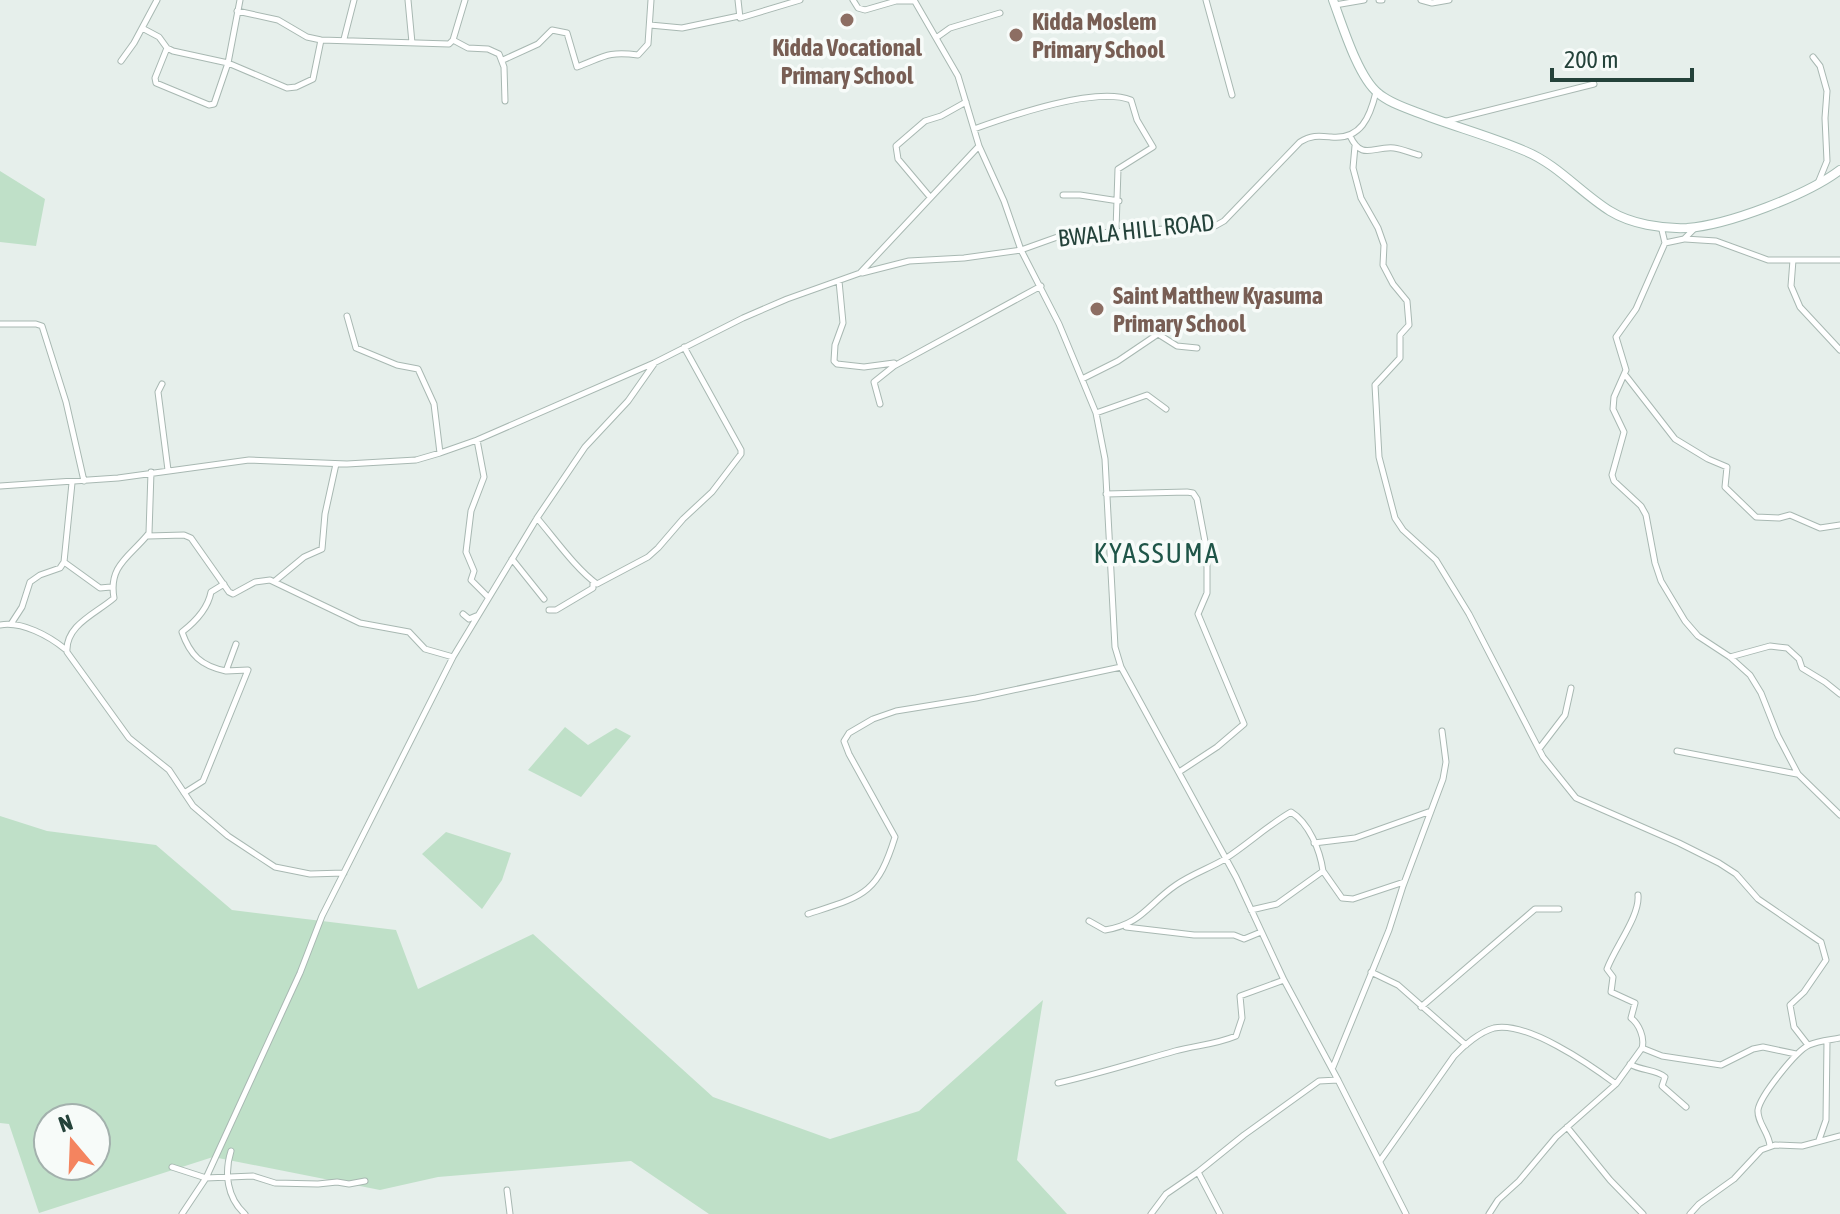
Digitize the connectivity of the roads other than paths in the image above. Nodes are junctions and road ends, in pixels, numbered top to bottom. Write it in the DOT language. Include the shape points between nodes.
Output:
graph roads {
  1 [pos="157,0"];
  2 [pos="240,0"];
  3 [pos="354,0"];
  4 [pos="408,0"];
  5 [pos="465,0"];
  6 [pos="651,0"];
  7 [pos="738,0"];
  8 [pos="800,0"];
  9 [pos="853,0"];
  10 [pos="914,0"];
  11 [pos="1206,0"];
  12 [pos="1364,0"];
  13 [pos="1421,0"];
  14 [pos="1449,0"];
  15 [pos="1334,2"];
  16 [pos="237,11"];
  17 [pos="1000,13"];
  18 [pos="739,16"];
  19 [pos="650,25"];
  20 [pos="142,28"];
  21 [pos="936,38"];
  22 [pos="344,39"];
  23 [pos="321,40"];
  24 [pos="453,40"];
  25 [pos="412,43"];
  26 [pos="167,48"];
  27 [pos="1813,57"];
  28 [pos="503,60"];
  29 [pos="121,61"];
  30 [pos="228,63"];
  31 [pos="1594,84"];
  32 [pos="1376,92"];
  33 [pos="1232,95"];
  34 [pos="505,101"];
  35 [pos="966,102"];
  36 [pos="1443,122"];
  37 [pos="974,129"];
  38 [pos="1350,136"];
  39 [pos="979,146"];
  40 [pos="1355,146"];
  41 [pos="1419,155"];
  42 [pos="1840,170"];
  43 [pos="1818,184"];
  44 [pos="1063,195"];
  45 [pos="930,197"];
  46 [pos="1119,201"];
  47 [pos="1661,226"];
  48 [pos="1697,227"];
  49 [pos="1116,230"];
  50 [pos="1684,239"];
  51 [pos="1665,243"];
  52 [pos="1021,250"];
  53 [pos="1793,260"];
  54 [pos="1840,260"];
  55 [pos="860,273"];
  56 [pos="839,281"];
  57 [pos="1041,286"];
  58 [pos="347,316"];
  59 [pos="0,324"];
  60 [pos="684,347"];
  61 [pos="1197,348"];
  62 [pos="1840,350"];
  63 [pos="900,362"];
  64 [pos="654,363"];
  65 [pos="1626,375"];
  66 [pos="1082,379"];
  67 [pos="162,384"];
  68 [pos="880,404"];
  69 [pos="1166,409"];
  70 [pos="1096,413"];
  71 [pos="477,440"];
  72 [pos="440,453"];
  73 [pos="336,464"];
  74 [pos="168,470"];
  75 [pos="151,472"];
  76 [pos="84,481"];
  77 [pos="72,482"];
  78 [pos="0,486"];
  79 [pos="1106,494"];
  80 [pos="537,518"];
  81 [pos="1840,525"];
  82 [pos="147,536"];
  83 [pos="512,559"];
  84 [pos="64,562"];
  85 [pos="592,580"];
  86 [pos="275,581"];
  87 [pos="224,584"];
  88 [pos="111,587"];
  89 [pos="488,597"];
  90 [pos="544,599"];
  91 [pos="549,610"];
  92 [pos="463,614"];
  93 [pos="477,616"];
  94 [pos="11,624"];
  95 [pos="0,625"];
  96 [pos="236,644"];
  97 [pos="65,649"];
  98 [pos="453,657"];
  99 [pos="1730,657"];
  100 [pos="1121,667"];
  101 [pos="226,671"];
  102 [pos="1571,688"];
  103 [pos="1840,694"];
  104 [pos="1442,731"];
  105 [pos="1539,749"];
  106 [pos="1677,751"];
  107 [pos="1179,772"];
  108 [pos="1798,774"];
  109 [pos="184,793"];
  110 [pos="1432,810"];
  111 [pos="1840,815"];
  112 [pos="1314,843"];
  113 [pos="1226,858"];
  114 [pos="1323,871"];
  115 [pos="344,873"];
  116 [pos="1404,882"];
  117 [pos="1638,895"];
  118 [pos="1559,909"];
  119 [pos="1251,910"];
  120 [pos="808,914"];
  121 [pos="1089,921"];
  122 [pos="1125,927"];
  123 [pos="1261,932"];
  124 [pos="1371,972"];
  125 [pos="1284,980"];
  126 [pos="1421,1007"];
  127 [pos="1840,1038"];
  128 [pos="1827,1041"];
  129 [pos="1466,1045"];
  130 [pos="1808,1045"];
  131 [pos="1642,1048"];
  132 [pos="1796,1054"];
  133 [pos="1630,1064"];
  134 [pos="1332,1068"];
  135 [pos="1338,1080"];
  136 [pos="1058,1083"];
  137 [pos="1616,1084"];
  138 [pos="1686,1107"];
  139 [pos="1567,1127"];
  140 [pos="1840,1136"];
  141 [pos="1819,1141"];
  142 [pos="1770,1146"];
  143 [pos="231,1151"];
  144 [pos="1380,1162"];
  145 [pos="172,1167"];
  146 [pos="1198,1172"];
  147 [pos="206,1178"];
  148 [pos="228,1178"];
  149 [pos="365,1181"];
  150 [pos="507,1190"];
  151 [pos="182,1214"];
  152 [pos="245,1214"];
  153 [pos="510,1214"];
  154 [pos="1151,1214"];
  155 [pos="1220,1214"];
  156 [pos="1406,1214"];
  157 [pos="1489,1214"];
  158 [pos="1643,1214"];
  159 [pos="1690,1214"];
  1 -- 20 [label="street"];
  2 -- 16 [label="street"];
  3 -- 22 [label="street"];
  4 -- 25 [label="street"];
  5 -- 24 [label="street"];
  6 -- 19 [label="street"];
  7 -- 18 [label="street"];
  8 -- 18 [label="street"];
  9 -- 10 [label="street" via="865,10"];
  10 -- 21 [label="street"];
  11 -- 33 [label="street"];
  12 -- 15 [label="street"];
  13 -- 14 [label="street"];
  15 -- 32 [label="street"];
  16 -- 23 [label="street" via="278,20"];
  16 -- 30 [label="street"];
  17 -- 21 [label="street" via="950,28"];
  18 -- 19 [label="street" via="682,28"];
  19 -- 28 [label="street" via="648,44 638,55 618,52 577,67 567,33 552,30 538,44"];
  20 -- 26 [label="street"];
  20 -- 29 [label="street"];
  21 -- 35 [label="street"];
  22 -- 23 [label="street"];
  22 -- 25 [label="street"];
  23 -- 30 [label="street" via="313,79 296,87"];
  24 -- 25 [label="street"];
  24 -- 28 [label="street" via="468,48 493,50"];
  26 -- 30 [label="street"];
  26 -- 30 [label="street" via="156,83 209,105 217,98"];
  27 -- 43 [label="street" via="1827,91 1827,161"];
  28 -- 34 [label="street"];
  31 -- 36 [label="street"];
  32 -- 36 [label="street"];
  32 -- 38 [label="street" via="1366,121"];
  35 -- 37 [label="street"];
  35 -- 45 [label="street" via="925,121 896,146 898,159"];
  36 -- 47 [label="street" via="1527,151 1611,212"];
  37 -- 39 [label="street"];
  37 -- 46 [label="street" via="1067,102 1128,98 1153,147 1118,169"];
  38 -- 40 [label="street"];
  38 -- 49 [label="street, BWALA HILL ROAD" via="1314,136 1300,142 1215,226"];
  39 -- 45 [label="street"];
  39 -- 52 [label="street"];
  40 -- 41 [label="street"];
  40 -- 105 [label="street" via="1353,168 1361,198 1381,236 1383,265 1407,301 1409,325 1400,335 1400,358 1375,385 1379,457 1395,518 1443,571"];
  42 -- 43 [label="street"];
  43 -- 48 [label="street"];
  44 -- 46 [label="street"];
  45 -- 55 [label="street"];
  46 -- 49 [label="street"];
  47 -- 48 [label="street"];
  47 -- 51 [label="street"];
  48 -- 50 [label="street"];
  49 -- 52 [label="street, BWALA HILL ROAD" via="1063,235"];
  50 -- 51 [label="street"];
  50 -- 53 [label="street" via="1716,241 1768,260"];
  51 -- 65 [label="street" via="1636,309 1616,337"];
  52 -- 55 [label="street, BWALA HILL ROAD" via="909,261"];
  52 -- 57 [label="street"];
  53 -- 54 [label="street"];
  53 -- 62 [label="street" via="1791,286 1800,307"];
  55 -- 56 [label="street, BWALA HILL ROAD"];
  56 -- 60 [label="street, BWALA HILL ROAD"];
  56 -- 63 [label="street" via="843,323 834,361 864,367"];
  57 -- 63 [label="street"];
  57 -- 66 [label="street"];
  58 -- 72 [label="street" via="356,348 418,369 434,404"];
  59 -- 76 [label="street" via="42,326"];
  60 -- 64 [label="street, BWALA HILL ROAD"];
  60 -- 85 [label="street" via="741,454 648,557 600,583"];
  61 -- 66 [label="street" via="1177,346 1160,334"];
  63 -- 68 [label="street" via="874,382"];
  64 -- 71 [label="street, BWALA HILL ROAD"];
  64 -- 80 [label="street" via="628,401 585,447"];
  65 -- 81 [label="street" via="1675,439 1727,467 1725,487 1756,517 1790,515 1820,528"];
  65 -- 99 [label="street" via="1613,403 1624,432 1613,479 1646,515 1655,563 1677,609 1698,636"];
  66 -- 70 [label="street"];
  67 -- 74 [label="street" via="158,403"];
  69 -- 70 [label="street" via="1149,395"];
  70 -- 79 [label="street"];
  71 -- 72 [label="street, BWALA HILL ROAD"];
  71 -- 89 [label="street" via="484,477 471,511 466,552 474,571 471,580"];
  72 -- 73 [label="street, BWALA HILL ROAD" via="416,460"];
  73 -- 74 [label="street, BWALA HILL ROAD" via="249,460"];
  73 -- 86 [label="street" via="322,549"];
  74 -- 75 [label="street, BWALA HILL ROAD"];
  75 -- 76 [label="street, BWALA HILL ROAD"];
  75 -- 82 [label="street"];
  76 -- 77 [label="street, BWALA HILL ROAD"];
  77 -- 78 [label="street, BWALA HILL ROAD"];
  77 -- 84 [label="street"];
  79 -- 100 [label="street" via="1115,647"];
  79 -- 107 [label="street" via="1187,492 1197,499 1207,552 1207,593 1198,614 1244,724"];
  80 -- 83 [label="street"];
  80 -- 85 [label="street"];
  82 -- 87 [label="street" via="191,538"];
  82 -- 88 [label="street" via="124,558"];
  83 -- 89 [label="street"];
  83 -- 90 [label="street"];
  84 -- 88 [label="street" via="100,588"];
  84 -- 94 [label="street" via="30,582"];
  85 -- 91 [label="street" via="593,588"];
  86 -- 87 [label="street" via="255,582 233,594"];
  86 -- 98 [label="street" via="360,623 409,632 425,649"];
  87 -- 101 [label="street" via="211,592 209,604 182,632 198,661"];
  88 -- 97 [label="street" via="114,598 85,617"];
  89 -- 93 [label="street"];
  92 -- 93 [label="street" via="469,619"];
  93 -- 98 [label="street"];
  94 -- 95 [label="street"];
  94 -- 97 [label="street" via="51,637"];
  96 -- 101 [label="street"];
  97 -- 109 [label="street" via="129,738 169,770"];
  98 -- 115 [label="street"];
  99 -- 103 [label="street" via="1770,646 1787,648 1802,668"];
  99 -- 108 [label="street" via="1757,683"];
  100 -- 107 [label="street"];
  100 -- 120 [label="street" via="896,711 849,733 844,741 849,754 895,837 873,886"];
  101 -- 109 [label="street" via="248,670 203,781"];
  102 -- 105 [label="street" via="1565,715"];
  104 -- 110 [label="street" via="1446,762"];
  105 -- 130 [label="street" via="1576,798 1727,868 1758,899 1821,942 1826,960 1790,1005 1794,1027"];
  106 -- 108 [label="street"];
  107 -- 113 [label="street"];
  108 -- 111 [label="street"];
  109 -- 115 [label="street" via="262,861 289,871"];
  110 -- 112 [label="street" via="1355,838"];
  110 -- 116 [label="street"];
  112 -- 113 [label="street" via="1306,825 1291,812"];
  112 -- 114 [label="street"];
  113 -- 119 [label="street"];
  113 -- 122 [label="street" via="1179,883"];
  114 -- 116 [label="street" via="1342,898"];
  114 -- 119 [label="street" via="1277,904"];
  115 -- 147 [label="street"];
  116 -- 124 [label="street"];
  117 -- 131 [label="street" via="1634,918 1607,969 1613,977 1611,992 1635,1003 1630,1015"];
  118 -- 126 [label="street" via="1535,909"];
  119 -- 123 [label="street"];
  121 -- 122 [label="street" via="1105,930"];
  122 -- 123 [label="street" via="1244,939"];
  123 -- 125 [label="street"];
  124 -- 126 [label="street" via="1398,985"];
  124 -- 134 [label="street"];
  125 -- 134 [label="street"];
  125 -- 136 [label="street" via="1240,996 1242,1018 1236,1036"];
  126 -- 129 [label="street"];
  127 -- 128 [label="street"];
  128 -- 130 [label="street"];
  128 -- 141 [label="street" via="1825,1126"];
  129 -- 137 [label="street" via="1492,1029 1519,1029 1583,1060"];
  129 -- 144 [label="street"];
  130 -- 132 [label="street"];
  131 -- 132 [label="street" via="1721,1065 1763,1047"];
  131 -- 133 [label="street"];
  132 -- 142 [label="street" via="1760,1104 1759,1119"];
  133 -- 137 [label="street"];
  133 -- 138 [label="street" via="1661,1073 1664,1090"];
  134 -- 135 [label="street"];
  135 -- 144 [label="street"];
  135 -- 146 [label="street" via="1319,1081"];
  137 -- 139 [label="street"];
  139 -- 157 [label="street"];
  139 -- 158 [label="street"];
  140 -- 141 [label="street"];
  141 -- 142 [label="street"];
  142 -- 159 [label="street"];
  143 -- 148 [label="street"];
  144 -- 156 [label="street"];
  145 -- 147 [label="street"];
  146 -- 154 [label="street" via="1166,1194"];
  146 -- 155 [label="street"];
  147 -- 148 [label="street"];
  147 -- 151 [label="street"];
  148 -- 149 [label="street"];
  148 -- 152 [label="street" via="230,1196"];
  150 -- 153 [label="street"];
}
